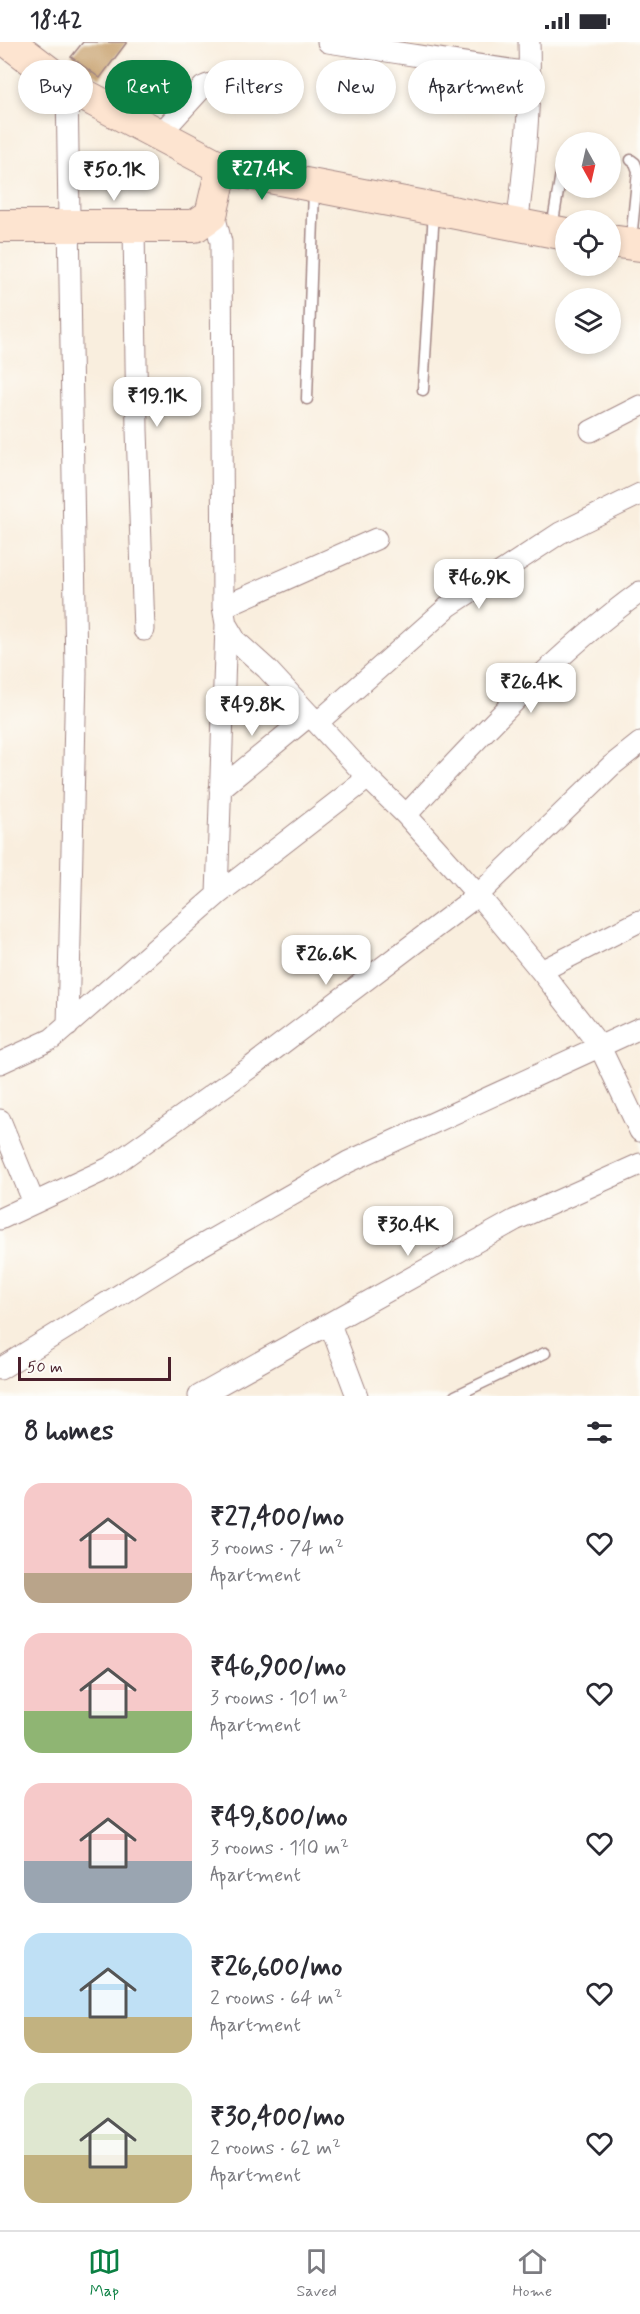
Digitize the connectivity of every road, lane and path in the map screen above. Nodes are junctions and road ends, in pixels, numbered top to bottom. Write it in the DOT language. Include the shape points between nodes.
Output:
graph roads {
  1 [pos="9,42"];
  2 [pos="328,42"];
  3 [pos="529,42"];
  4 [pos="33,60"];
  5 [pos="445,60"];
  6 [pos="530,60"];
  7 [pos="204,86"];
  8 [pos="93,99"];
  9 [pos="67,114"];
  10 [pos="528,114"];
  11 [pos="160,134"];
  12 [pos="631,160"];
  13 [pos="222,168"];
  14 [pos="314,186"];
  15 [pos="435,210"];
  16 [pos="211,215"];
  17 [pos="0,226"];
  18 [pos="517,226"];
  19 [pos="69,227"];
  20 [pos="134,227"];
  21 [pos="555,232"];
  22 [pos="627,243"];
  23 [pos="423,390"];
  24 [pos="307,399"];
  25 [pos="640,406"];
  26 [pos="591,431"];
  27 [pos="640,494"];
  28 [pos="376,539"];
  29 [pos="640,592"];
  30 [pos="224,615"];
  31 [pos="144,630"];
  32 [pos="314,719"];
  33 [pos="640,743"];
  34 [pos="368,777"];
  35 [pos="220,789"];
  36 [pos="406,815"];
  37 [pos="217,895"];
  38 [pos="478,895"];
  39 [pos="640,921"];
  40 [pos="541,971"];
  41 [pos="68,1026"];
  42 [pos="640,1028"];
  43 [pos="599,1045"];
  44 [pos="0,1063"];
  45 [pos="0,1120"];
  46 [pos="640,1131"];
  47 [pos="640,1164"];
  48 [pos="34,1203"];
  49 [pos="0,1219"];
  50 [pos="330,1324"];
  51 [pos="545,1353"];
  52 [pos="0,1369"];
  53 [pos="199,1396"];
  54 [pos="357,1396"];
  55 [pos="455,1396"];
  1 -- 4 [label="street"];
  2 -- 5 [label="street"];
  3 -- 6 [label="street"];
  7 -- 11 [label="street"];
  8 -- 11 [label="street"];
  9 -- 19 [label="street"];
  10 -- 18 [label="street"];
  11 -- 13 [label="street"];
  12 -- 22 [label="lane" via="638,171"];
  13 -- 14 [label="street"];
  13 -- 16 [label="street"];
  14 -- 15 [label="street"];
  14 -- 24 [label="lane"];
  15 -- 18 [label="street"];
  15 -- 23 [label="lane"];
  16 -- 20 [label="street" via="195,226"];
  16 -- 30 [label="street" via="221,242"];
  17 -- 19 [label="street"];
  18 -- 21 [label="street"];
  19 -- 20 [label="street"];
  19 -- 41 [label="street" via="76,673"];
  20 -- 31 [label="street"];
  25 -- 26 [label="street"];
  27 -- 32 [label="street" via="560,533 449,606"];
  28 -- 30 [label="street"];
  29 -- 36 [label="street" via="560,659"];
  30 -- 32 [label="street" via="236,641"];
  30 -- 35 [label="street"];
  32 -- 34 [label="street"];
  32 -- 35 [label="street"];
  33 -- 38 [label="street" via="611,766"];
  34 -- 36 [label="street"];
  34 -- 37 [label="street"];
  35 -- 37 [label="street"];
  36 -- 38 [label="street"];
  37 -- 41 [label="street"];
  38 -- 40 [label="street"];
  38 -- 48 [label="street" via="251,1067 109,1168"];
  39 -- 40 [label="street"];
  40 -- 43 [label="street"];
  41 -- 44 [label="street" via="52,1040"];
  42 -- 43 [label="street"];
  43 -- 46 [label="street"];
  43 -- 52 [label="street" via="348,1162 176,1260"];
  45 -- 48 [label="street"];
  47 -- 50 [label="street" via="515,1220"];
  48 -- 49 [label="street"];
  50 -- 53 [label="street"];
  50 -- 54 [label="street"];
  51 -- 55 [label="lane"];
}
